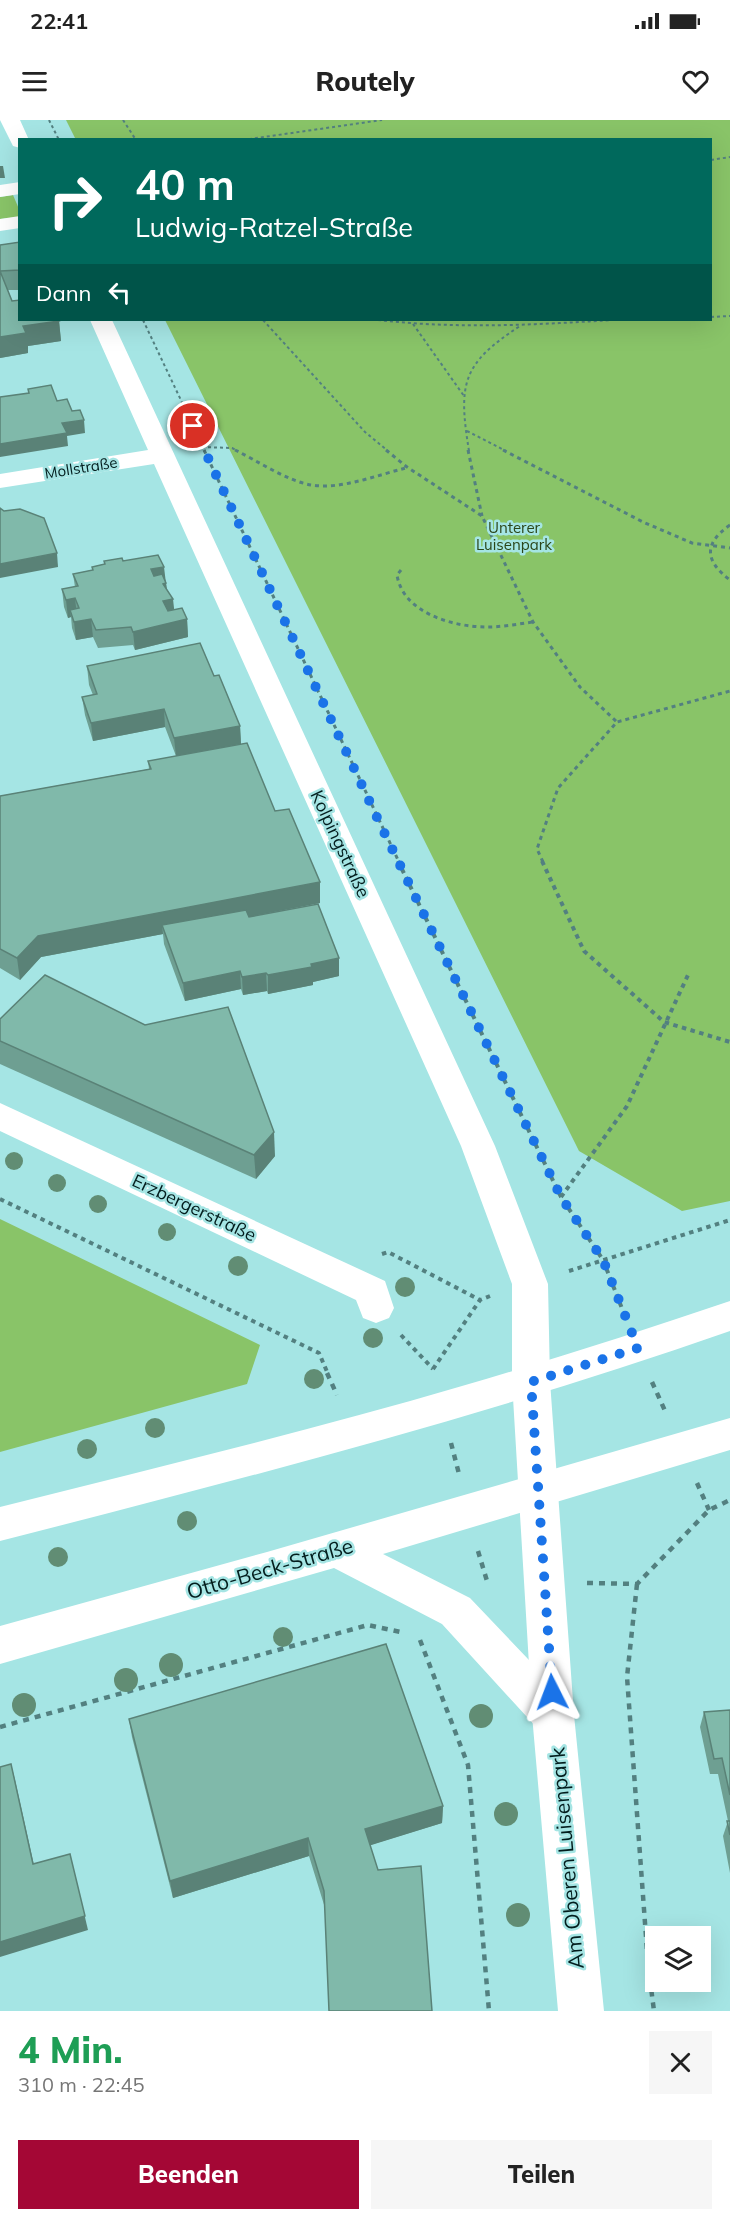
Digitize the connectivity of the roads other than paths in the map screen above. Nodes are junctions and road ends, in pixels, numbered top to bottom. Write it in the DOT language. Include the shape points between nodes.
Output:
graph roads {
  1 [pos="9,120"];
  2 [pos="18,138"];
  3 [pos="18,188"];
  4 [pos="0,191"];
  5 [pos="18,222"];
  6 [pos="0,225"];
  7 [pos="101,321"];
  8 [pos="162,455"];
  9 [pos="0,481"];
  10 [pos="0,1116"];
  11 [pos="374,1299"];
  12 [pos="730,1316"];
  13 [pos="531,1382"];
  14 [pos="730,1434"];
  15 [pos="539,1491"];
  16 [pos="0,1524"];
  17 [pos="337,1550"];
  18 [pos="0,1645"];
  19 [pos="553,1714"];
  20 [pos="581,2011"];
  1 -- 2 [label="street"];
  3 -- 4 [label="street"];
  5 -- 6 [label="street"];
  7 -- 8 [label="street, Kolpingstraße"];
  8 -- 9 [label="street, Mollstraße"];
  8 -- 13 [label="street, Kolpingstraße" via="482,1157 530,1284"];
  10 -- 11 [label="street, Erzbergerstraße"];
  12 -- 13 [label="street"];
  13 -- 15 [label="street, Am Oberen Luisenpark"];
  13 -- 16 [label="street" via="443,1409"];
  14 -- 15 [label="street, Otto-Beck-Straße"];
  15 -- 17 [label="street, Otto-Beck-Straße"];
  15 -- 19 [label="street, Am Oberen Luisenpark"];
  17 -- 18 [label="street, Otto-Beck-Straße"];
  17 -- 19 [label="street" via="456,1611"];
  19 -- 20 [label="street, Am Oberen Luisenpark"];
}
